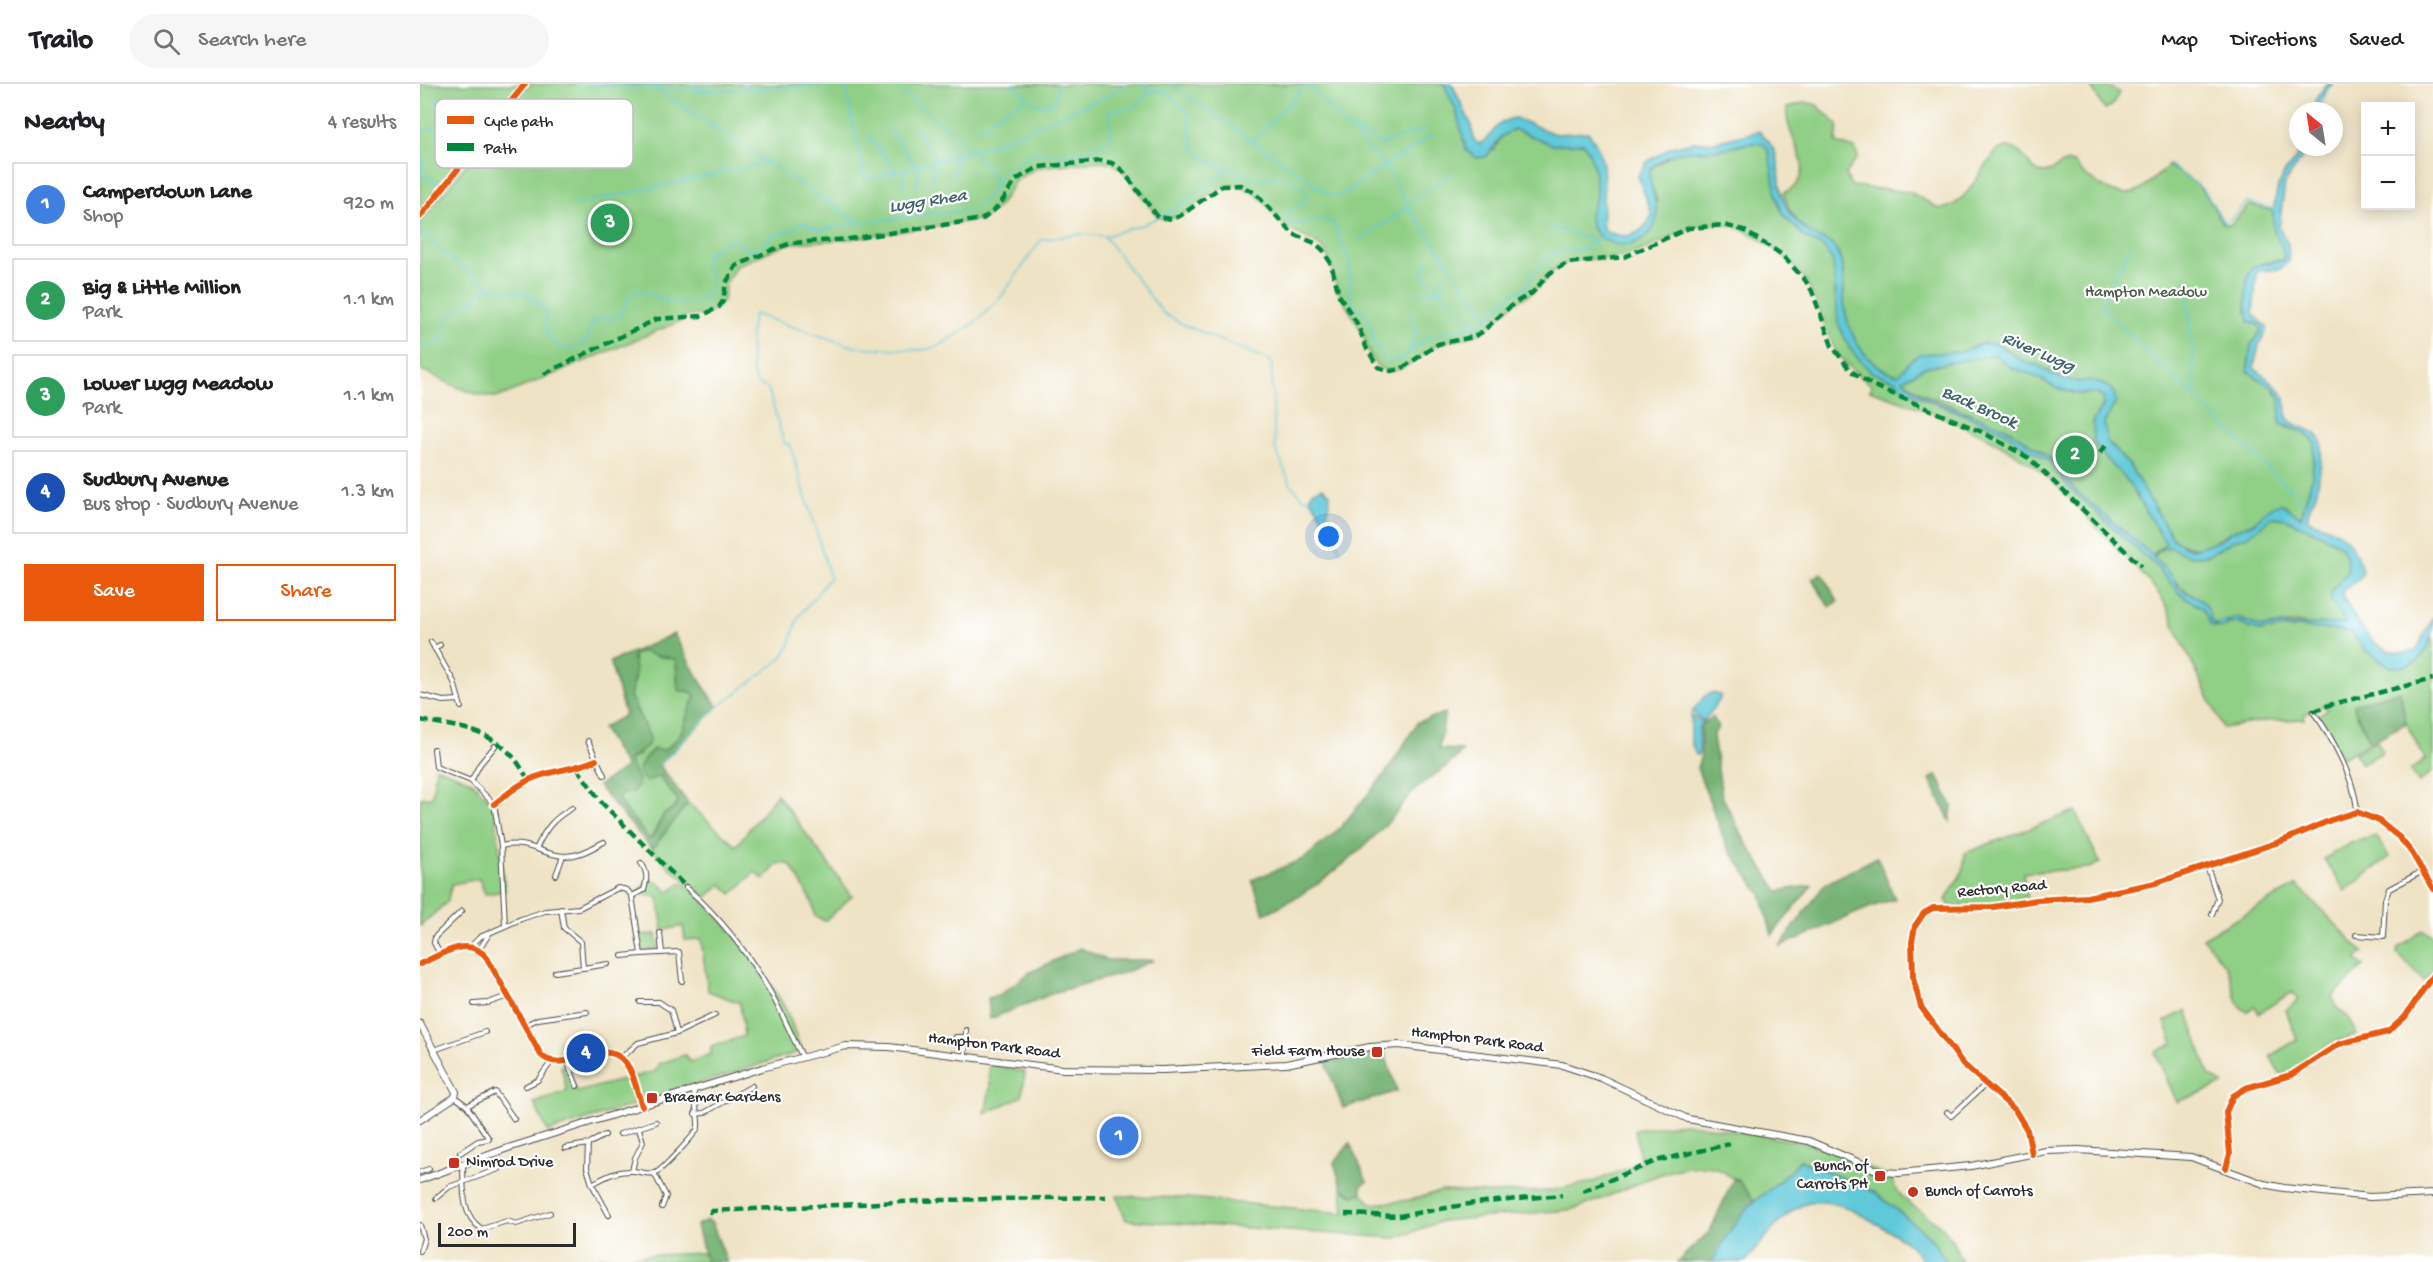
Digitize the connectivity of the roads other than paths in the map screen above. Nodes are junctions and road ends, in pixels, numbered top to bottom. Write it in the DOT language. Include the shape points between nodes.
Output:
graph roads {
  1 [pos="525,84"];
  2 [pos="513,99"];
  3 [pos="459,168"];
  4 [pos="420,218"];
  5 [pos="431,642"];
  6 [pos="440,645"];
  7 [pos="434,648"];
  8 [pos="420,695"];
  9 [pos="459,700"];
  10 [pos="461,707"];
  11 [pos="2313,712"];
  12 [pos="588,741"];
  13 [pos="495,746"];
  14 [pos="434,749"];
  15 [pos="596,760"];
  16 [pos="604,775"];
  17 [pos="471,781"];
  18 [pos="494,804"];
  19 [pos="572,808"];
  20 [pos="2357,812"];
  21 [pos="604,842"];
  22 [pos="501,846"];
  23 [pos="537,847"];
  24 [pos="563,856"];
  25 [pos="641,863"];
  26 [pos="2207,866"];
  27 [pos="2423,871"];
  28 [pos="556,875"];
  29 [pos="686,887"];
  30 [pos="2433,890"];
  31 [pos="632,897"];
  32 [pos="561,909"];
  33 [pos="462,911"];
  34 [pos="2212,914"];
  35 [pos="505,925"];
  36 [pos="489,933"];
  37 [pos="660,933"];
  38 [pos="2356,935"];
  39 [pos="471,946"];
  40 [pos="479,950"];
  41 [pos="662,953"];
  42 [pos="440,954"];
  43 [pos="641,954"];
  44 [pos="621,956"];
  45 [pos="420,964"];
  46 [pos="608,964"];
  47 [pos="583,968"];
  48 [pos="555,972"];
  49 [pos="2433,975"];
  50 [pos="682,981"];
  51 [pos="508,996"];
  52 [pos="640,1002"];
  53 [pos="474,1004"];
  54 [pos="587,1012"];
  55 [pos="715,1015"];
  56 [pos="420,1024"];
  57 [pos="524,1025"];
  58 [pos="966,1030"];
  59 [pos="485,1032"];
  60 [pos="677,1033"];
  61 [pos="956,1036"];
  62 [pos="966,1037"];
  63 [pos="433,1050"];
  64 [pos="802,1056"];
  65 [pos="965,1057"];
  66 [pos="621,1058"];
  67 [pos="567,1060"];
  68 [pos="552,1061"];
  69 [pos="1986,1084"];
  70 [pos="526,1086"];
  71 [pos="577,1086"];
  72 [pos="752,1086"];
  73 [pos="694,1090"];
  74 [pos="455,1097"];
  75 [pos="467,1106"];
  76 [pos="642,1106"];
  77 [pos="695,1114"];
  78 [pos="1950,1116"];
  79 [pos="514,1119"];
  80 [pos="420,1120"];
  81 [pos="656,1122"];
  82 [pos="639,1130"];
  83 [pos="620,1134"];
  84 [pos="605,1136"];
  85 [pos="588,1144"];
  86 [pos="565,1148"];
  87 [pos="460,1153"];
  88 [pos="2032,1154"];
  89 [pos="463,1164"];
  90 [pos="2226,1168"];
  91 [pos="429,1169"];
  92 [pos="499,1169"];
  93 [pos="632,1171"];
  94 [pos="420,1172"];
  95 [pos="654,1173"];
  96 [pos="420,1179"];
  97 [pos="464,1181"];
  98 [pos="592,1184"];
  99 [pos="2433,1194"];
  100 [pos="436,1198"];
  101 [pos="662,1208"];
  102 [pos="550,1213"];
  103 [pos="609,1215"];
  104 [pos="420,1225"];
  105 [pos="420,1251"];
  1 -- 2 [label="highway"];
  3 -- 4 [label="highway"];
  5 -- 7 [label="street"];
  6 -- 7 [label="street"];
  7 -- 9 [label="street" via="454,682"];
  8 -- 9 [label="street" via="443,701"];
  9 -- 10 [label="street"];
  11 -- 20 [label="street" via="2350,780"];
  12 -- 15 [label="street"];
  13 -- 17 [label="street"];
  14 -- 17 [label="street" via="436,767"];
  15 -- 16 [label="street"];
  15 -- 18 [label="street" via="528,780"];
  17 -- 18 [label="street"];
  18 -- 22 [label="street"];
  19 -- 23 [label="street" via="554,818"];
  20 -- 26 [label="street, Rectory Road"];
  20 -- 27 [label="street" via="2394,832"];
  21 -- 24 [label="street" via="586,852"];
  22 -- 23 [label="street" via="518,843"];
  22 -- 35 [label="street"];
  23 -- 24 [label="street"];
  24 -- 28 [label="street"];
  25 -- 31 [label="street" via="646,869 644,890"];
  26 -- 34 [label="street" via="2218,899"];
  26 -- 69 [label="street, Rectory Road" via="2156,883 2086,897 1993,907 1933,908 1924,914 1915,926 1912,942 1913,978 1921,1007 1963,1064"];
  27 -- 30 [label="street"];
  27 -- 38 [label="street" via="2389,889 2383,937"];
  29 -- 64 [label="street" via="733,938 766,984"];
  31 -- 32 [label="street" via="630,892 618,888 587,905"];
  31 -- 43 [label="street"];
  32 -- 35 [label="street"];
  32 -- 47 [label="street" via="564,928 581,942"];
  33 -- 42 [label="street" via="435,937"];
  35 -- 36 [label="street"];
  36 -- 39 [label="street"];
  36 -- 40 [label="street"];
  37 -- 41 [label="street"];
  39 -- 40 [label="main road"];
  39 -- 42 [label="main road"];
  40 -- 51 [label="main road"];
  41 -- 43 [label="street"];
  41 -- 50 [label="street" via="679,952"];
  42 -- 45 [label="main road"];
  43 -- 44 [label="street"];
  46 -- 47 [label="street"];
  47 -- 48 [label="street"];
  49 -- 90 [label="street" via="2404,1017 2388,1032 2339,1044 2291,1075 2232,1096 2226,1112 2230,1154"];
  51 -- 53 [label="street"];
  51 -- 57 [label="main road"];
  52 -- 60 [label="street" via="659,1002 671,1010"];
  54 -- 57 [label="street" via="538,1019"];
  55 -- 60 [label="street"];
  56 -- 63 [label="main road"];
  57 -- 68 [label="main road" via="541,1055"];
  58 -- 62 [label="street"];
  59 -- 63 [label="street"];
  60 -- 66 [label="street" via="638,1043"];
  61 -- 62 [label="street"];
  62 -- 65 [label="street"];
  63 -- 74 [label="main road" via="455,1089"];
  64 -- 65 [label="main road, Hampton Park Road" via="862,1045"];
  64 -- 73 [label="main road, Hampton Park Road"];
  65 -- 88 [label="main road, Hampton Park Road" via="1063,1069 1204,1070 1286,1064 1362,1048 1399,1045 1540,1061 1582,1071 1688,1119 1809,1141 1881,1172 1971,1166"];
  66 -- 67 [label="main road" via="602,1053"];
  66 -- 76 [label="main road"];
  67 -- 68 [label="main road"];
  67 -- 71 [label="street"];
  68 -- 70 [label="street" via="538,1080"];
  69 -- 78 [label="street"];
  69 -- 88 [label="street, Rectory Road" via="2024,1123"];
  72 -- 77 [label="street" via="704,1113"];
  73 -- 76 [label="main road, Hampton Park Road"];
  73 -- 77 [label="street"];
  74 -- 75 [label="street"];
  74 -- 80 [label="main road"];
  75 -- 79 [label="street" via="495,1092"];
  75 -- 87 [label="street" via="489,1139"];
  76 -- 89 [label="main road, Hampton Park Road"];
  77 -- 95 [label="street" via="697,1134"];
  81 -- 82 [label="street"];
  82 -- 83 [label="street"];
  82 -- 93 [label="street" via="643,1142"];
  84 -- 85 [label="street"];
  85 -- 86 [label="street"];
  85 -- 98 [label="street" via="587,1168"];
  88 -- 90 [label="main road, Hampton Park Road" via="2078,1150 2175,1155"];
  89 -- 96 [label="main road, Hampton Park Road"];
  89 -- 97 [label="street"];
  90 -- 99 [label="main road, Hampton Park Road" via="2264,1184 2294,1190 2370,1197"];
  91 -- 94 [label="street"];
  92 -- 97 [label="street"];
  93 -- 95 [label="street"];
  93 -- 98 [label="street" via="607,1175"];
  95 -- 101 [label="street" via="666,1196"];
  97 -- 100 [label="street"];
  97 -- 102 [label="street" via="468,1215 482,1228 507,1221 516,1224"];
  98 -- 103 [label="street"];
  104 -- 105 [label="street" via="424,1239"];
}
